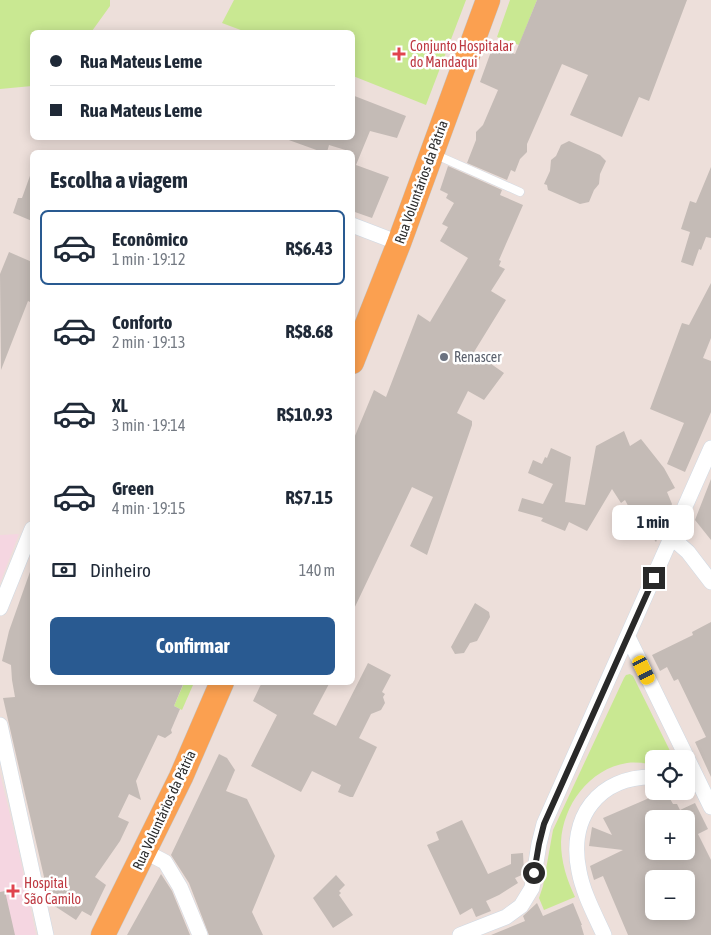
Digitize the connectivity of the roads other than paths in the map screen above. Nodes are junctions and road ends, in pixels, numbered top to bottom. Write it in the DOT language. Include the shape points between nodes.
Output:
graph roads {
  1 [pos="488,0"];
  2 [pos="432,153"];
  3 [pos="520,192"];
  4 [pos="355,226"];
  5 [pos="399,243"];
  6 [pos="355,354"];
  7 [pos="711,448"];
  8 [pos="30,534"];
  9 [pos="671,537"];
  10 [pos="711,582"];
  11 [pos="0,608"];
  12 [pos="628,637"];
  13 [pos="221,685"];
  14 [pos="0,725"];
  15 [pos="679,750"];
  16 [pos="645,777"];
  17 [pos="695,785"];
  18 [pos="711,807"];
  19 [pos="144,851"];
  20 [pos="46,935"];
  21 [pos="103,935"];
  22 [pos="200,935"];
  23 [pos="460,935"];
  24 [pos="604,935"];
  1 -- 2 [label="main road, Rua Voluntários da Pátria"];
  2 -- 3 [label="lane"];
  2 -- 5 [label="main road, Rua Voluntários da Pátria"];
  4 -- 5 [label="street"];
  5 -- 6 [label="main road, Rua Voluntários da Pátria"];
  7 -- 9 [label="street"];
  8 -- 11 [label="street"];
  9 -- 10 [label="street" via="688,552"];
  9 -- 12 [label="street"];
  12 -- 15 [label="street"];
  12 -- 23 [label="street" via="544,824 532,888 521,906 506,917"];
  13 -- 19 [label="main road, Rua Voluntários da Pátria" via="181,778"];
  14 -- 20 [label="street"];
  16 -- 24 [label="street" via="614,784 596,796 583,815 576,838 578,871"];
  17 -- 18 [label="street"];
  19 -- 21 [label="main road, Rua Voluntários da Pátria"];
  19 -- 22 [label="street" via="165,862 180,887"];
}
